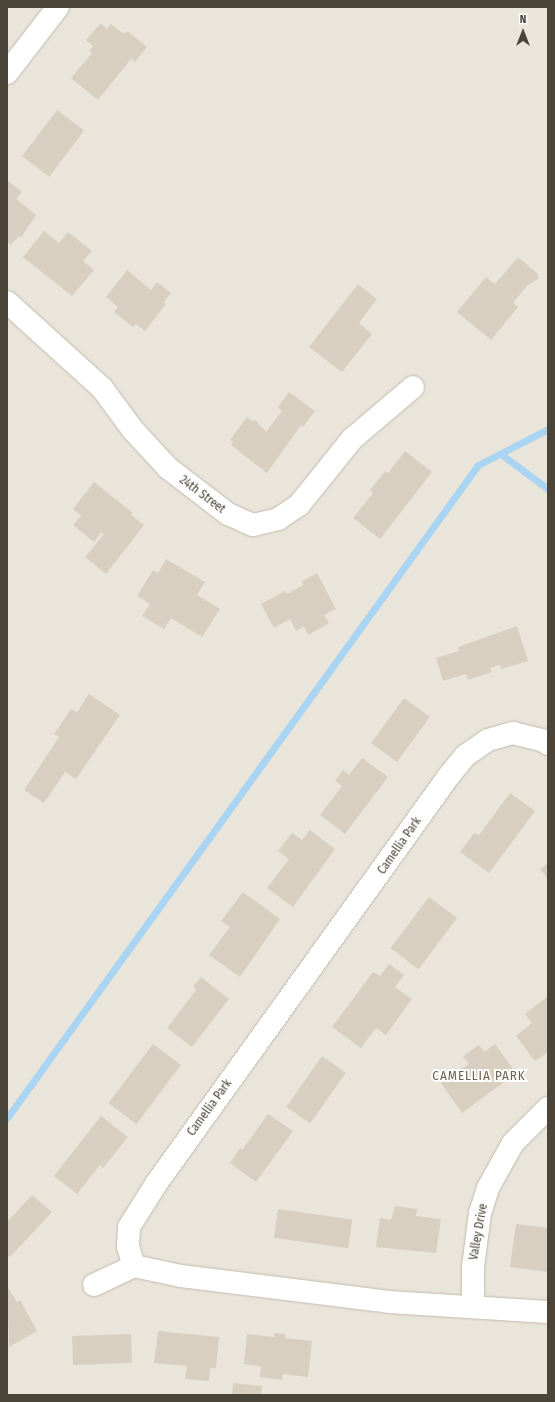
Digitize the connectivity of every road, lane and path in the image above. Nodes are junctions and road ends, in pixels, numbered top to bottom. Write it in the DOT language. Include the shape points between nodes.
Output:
graph roads {
  1 [pos="58,7"];
  2 [pos="7,73"];
  3 [pos="7,302"];
  4 [pos="413,387"];
  5 [pos="548,744"];
  6 [pos="548,1108"];
  7 [pos="134,1266"];
  8 [pos="94,1285"];
  9 [pos="472,1306"];
  10 [pos="548,1312"];
  1 -- 2 [label="street"];
  3 -- 4 [label="street, 24th Street" via="102,388 133,430 168,468 228,514 253,525 278,519 299,505 352,439"];
  5 -- 7 [label="street, Camellia Park" via="542,740 513,733 488,740 465,756 448,777 156,1184 129,1227 128,1246"];
  6 -- 9 [label="street, Valley Drive" via="513,1143 488,1188 480,1213 473,1267"];
  7 -- 8 [label="street"];
  7 -- 9 [label="street" via="182,1276 388,1302"];
  9 -- 10 [label="street"];
}
